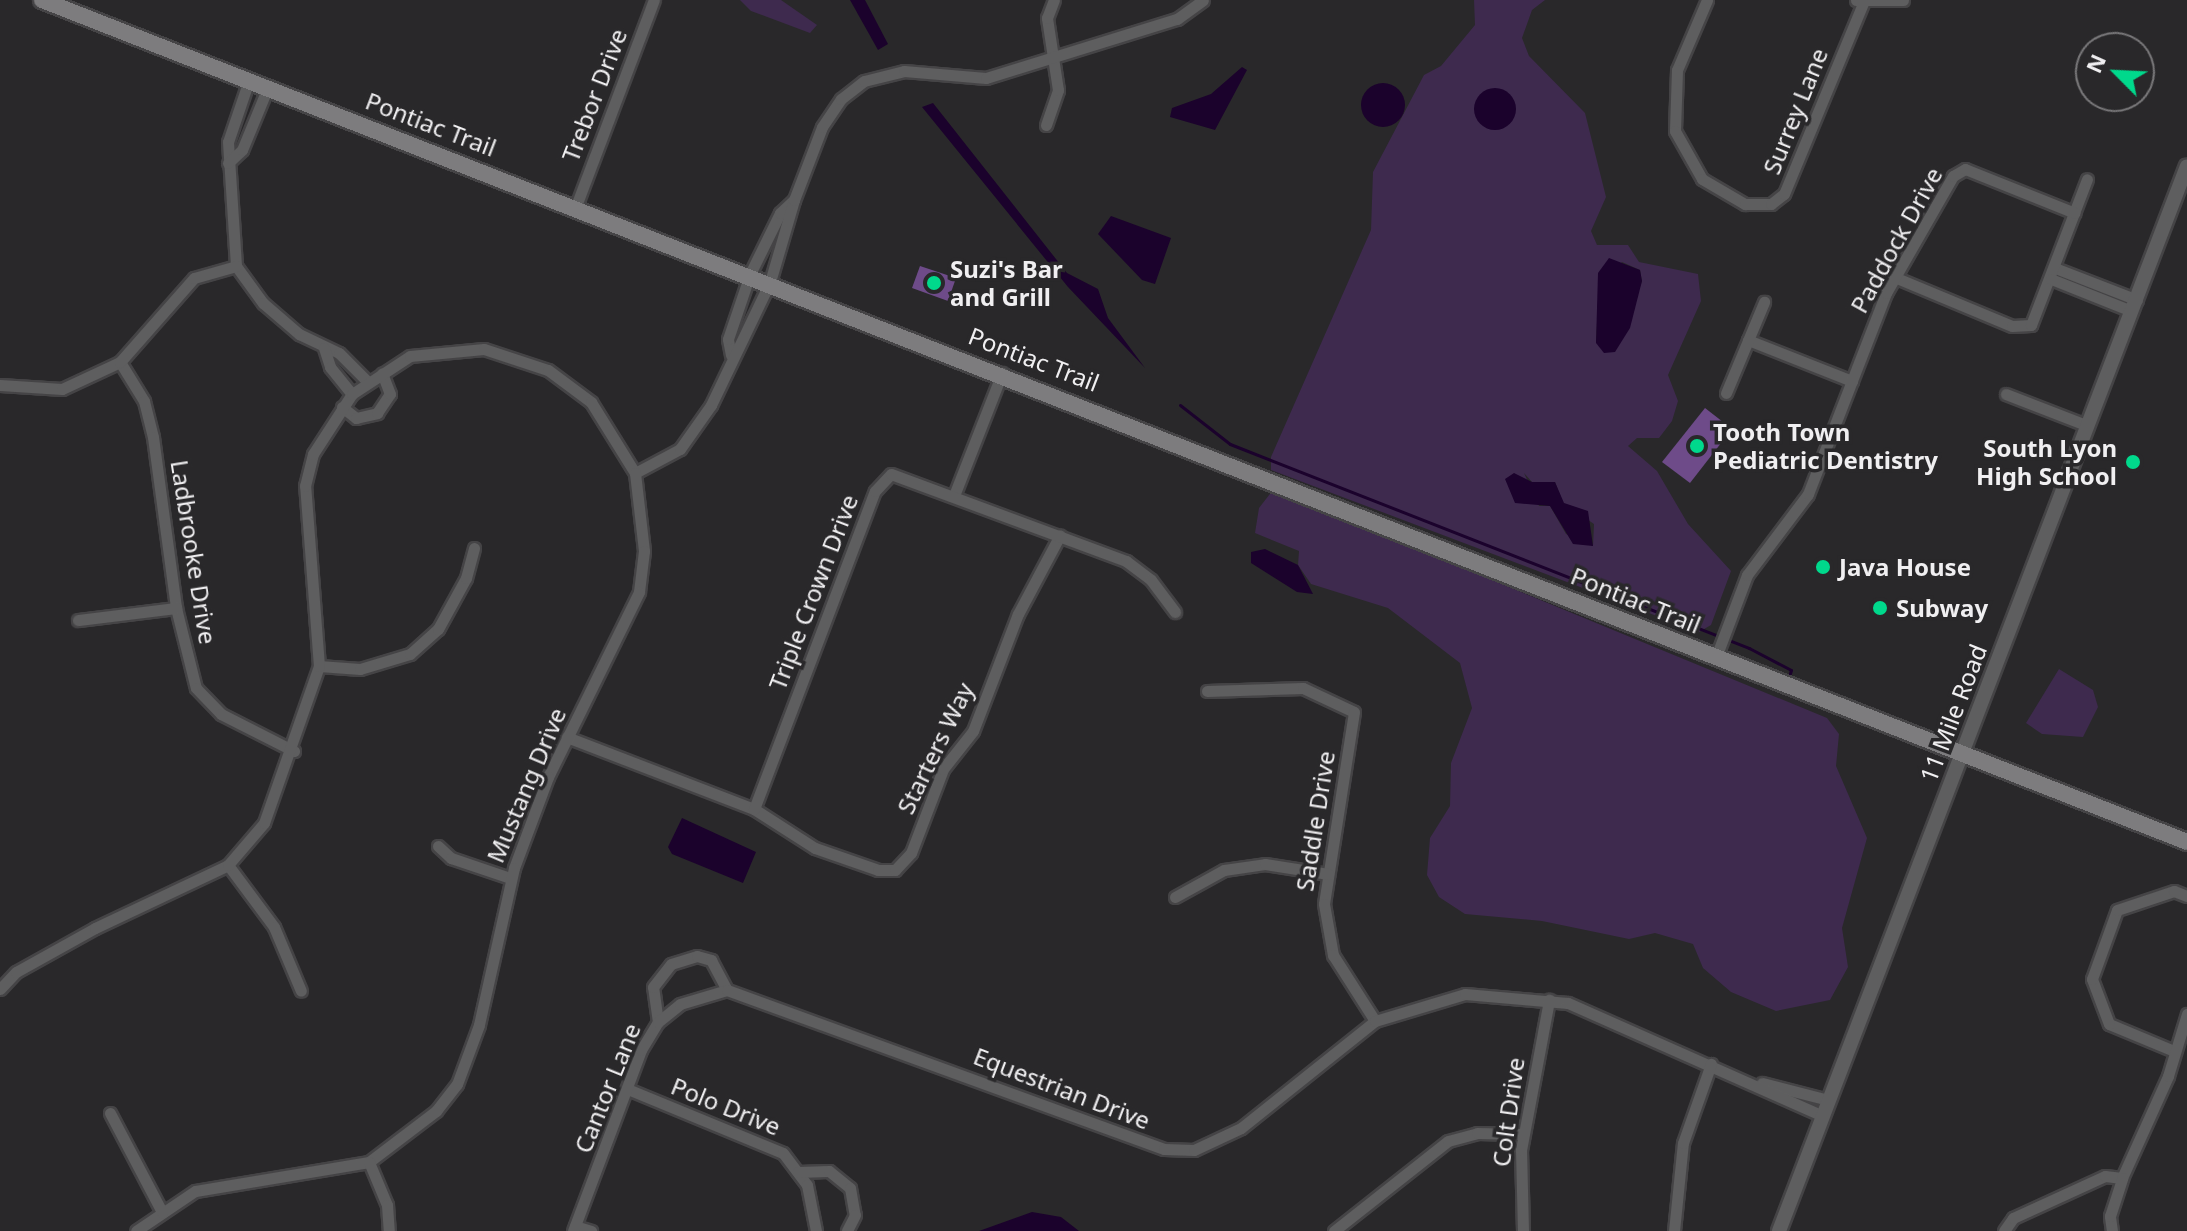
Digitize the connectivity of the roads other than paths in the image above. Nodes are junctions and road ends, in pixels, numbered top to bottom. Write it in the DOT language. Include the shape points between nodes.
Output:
graph roads {
  1 [pos="42,0"];
  2 [pos="654,0"];
  3 [pos="1054,0"];
  4 [pos="1203,0"];
  5 [pos="1707,0"];
  6 [pos="1903,0"];
  7 [pos="1859,1"];
  8 [pos="1051,55"];
  9 [pos="249,80"];
  10 [pos="268,87"];
  11 [pos="1046,125"];
  12 [pos="228,163"];
  13 [pos="2187,166"];
  14 [pos="2087,179"];
  15 [pos="794,200"];
  16 [pos="576,206"];
  17 [pos="2075,213"];
  18 [pos="236,266"];
  19 [pos="750,274"];
  20 [pos="2053,274"];
  21 [pos="1899,279"];
  22 [pos="770,282"];
  23 [pos="1764,302"];
  24 [pos="2135,305"];
  25 [pos="1748,340"];
  26 [pos="324,348"];
  27 [pos="731,355"];
  28 [pos="120,362"];
  29 [pos="382,373"];
  30 [pos="1002,373"];
  31 [pos="367,381"];
  32 [pos="1852,381"];
  33 [pos="0,385"];
  34 [pos="1726,393"];
  35 [pos="352,394"];
  36 [pos="2006,394"];
  37 [pos="342,407"];
  38 [pos="2086,425"];
  39 [pos="635,473"];
  40 [pos="955,493"];
  41 [pos="1060,535"];
  42 [pos="474,548"];
  43 [pos="176,608"];
  44 [pos="1175,612"];
  45 [pos="78,620"];
  46 [pos="1716,657"];
  47 [pos="319,666"];
  48 [pos="1207,691"];
  49 [pos="567,737"];
  50 [pos="294,751"];
  51 [pos="1961,753"];
  52 [pos="754,809"];
  53 [pos="2187,842"];
  54 [pos="438,846"];
  55 [pos="228,865"];
  56 [pos="1328,874"];
  57 [pos="510,878"];
  58 [pos="2187,896"];
  59 [pos="1175,897"];
  60 [pos="1,985"];
  61 [pos="727,990"];
  62 [pos="301,991"];
  63 [pos="1549,1000"];
  64 [pos="2187,1014"];
  65 [pos="1375,1021"];
  66 [pos="658,1022"];
  67 [pos="2174,1051"];
  68 [pos="1711,1064"];
  69 [pos="1761,1083"];
  70 [pos="630,1090"];
  71 [pos="1828,1100"];
  72 [pos="110,1113"];
  73 [pos="1823,1116"];
  74 [pos="1523,1134"];
  75 [pos="369,1162"];
  76 [pos="798,1172"];
  77 [pos="2122,1178"];
  78 [pos="162,1212"];
  79 [pos="574,1228"];
  80 [pos="136,1231"];
  81 [pos="389,1231"];
  82 [pos="591,1231"];
  83 [pos="816,1231"];
  84 [pos="847,1231"];
  85 [pos="1334,1231"];
  86 [pos="1523,1231"];
  87 [pos="1674,1231"];
  88 [pos="1779,1231"];
  89 [pos="2004,1231"];
  90 [pos="2112,1231"];
  1 -- 9 [label="main road, Pontiac Trail"];
  2 -- 16 [label="street, Trebor Drive"];
  3 -- 8 [label="street" via="1047,18"];
  4 -- 8 [label="street" via="1177,19"];
  5 -- 7 [label="street, Surrey Lane" via="1677,70 1675,131 1702,179 1745,204 1771,204 1784,194"];
  6 -- 7 [label="street"];
  8 -- 11 [label="street" via="1058,90"];
  8 -- 15 [label="street" via="986,78 904,71 864,81 829,113"];
  9 -- 10 [label="main road, Pontiac Trail"];
  9 -- 12 [label="street" via="228,142"];
  10 -- 12 [label="street" via="242,150"];
  10 -- 16 [label="main road, Pontiac Trail"];
  12 -- 18 [label="street"];
  13 -- 24 [label="street, 11 Mile Road"];
  14 -- 17 [label="street"];
  15 -- 19 [label="street" via="780,213"];
  15 -- 22 [label="street"];
  16 -- 19 [label="main road, Pontiac Trail"];
  17 -- 20 [label="street"];
  17 -- 21 [label="street, Paddock Drive" via="1958,170"];
  18 -- 26 [label="street" via="263,303"];
  18 -- 28 [label="street" via="194,278"];
  19 -- 22 [label="main road, Pontiac Trail"];
  19 -- 27 [label="street" via="728,339"];
  20 -- 21 [label="street" via="2023,328"];
  20 -- 24 [label="street"];
  21 -- 32 [label="street, Paddock Drive" via="1886,293"];
  22 -- 27 [label="street"];
  22 -- 30 [label="main road, Pontiac Trail"];
  23 -- 25 [label="street"];
  24 -- 38 [label="street, 11 Mile Road"];
  25 -- 32 [label="street"];
  25 -- 34 [label="street"];
  26 -- 31 [label="street" via="339,353"];
  26 -- 35 [label="street" via="330,367"];
  27 -- 39 [label="street" via="699,427 680,449"];
  28 -- 33 [label="street" via="62,389"];
  28 -- 43 [label="street, Ladbrooke Drive" via="144,401 153,437"];
  29 -- 31 [label="street, Mustang Drive"];
  29 -- 37 [label="street" via="390,394 377,413 356,418"];
  29 -- 39 [label="street, Mustang Drive" via="410,356 448,350 484,349 518,358 548,370 591,402"];
  30 -- 40 [label="street"];
  30 -- 46 [label="main road, Pontiac Trail"];
  31 -- 35 [label="street, Mustang Drive"];
  32 -- 46 [label="street, Paddock Drive" via="1808,494 1747,575"];
  35 -- 37 [label="street, Mustang Drive"];
  36 -- 38 [label="street"];
  37 -- 47 [label="street, Mustang Drive" via="313,454 305,486"];
  38 -- 51 [label="street, 11 Mile Road"];
  39 -- 49 [label="street, Mustang Drive" via="644,551 639,592"];
  40 -- 41 [label="street, Triple Crown Drive"];
  40 -- 52 [label="street, Triple Crown Drive" via="898,473 881,482"];
  41 -- 44 [label="street, Triple Crown Drive" via="1139,569"];
  41 -- 52 [label="street, Starters Way" via="1018,614 973,731 943,769 902,865 878,870 815,848"];
  42 -- 47 [label="street" via="466,578 438,629 410,654 360,669"];
  43 -- 45 [label="street"];
  43 -- 50 [label="street, Ladbrooke Drive" via="196,688 221,714"];
  46 -- 51 [label="main road, Pontiac Trail"];
  47 -- 50 [label="street"];
  48 -- 56 [label="street, Saddle Drive" via="1303,688 1354,712"];
  49 -- 52 [label="street, Starters Way"];
  49 -- 57 [label="street, Mustang Drive"];
  50 -- 55 [label="street" via="264,823"];
  51 -- 53 [label="main road, Pontiac Trail"];
  51 -- 71 [label="street, 11 Mile Road"];
  54 -- 57 [label="street" via="451,858"];
  55 -- 60 [label="street" via="95,928"];
  55 -- 62 [label="street" via="274,927"];
  56 -- 59 [label="street" via="1265,864 1224,870"];
  56 -- 65 [label="street, Saddle Drive" via="1324,904 1333,955"];
  57 -- 75 [label="street, Mustang Drive" via="479,1025 457,1084 436,1111"];
  58 -- 67 [label="street" via="2174,891 2117,910 2092,979 2109,1024"];
  61 -- 65 [label="street, Equestrian Drive" via="1140,1144 1194,1150 1241,1128"];
  61 -- 66 [label="street" via="680,1004"];
  61 -- 66 [label="street, Cantor Lane" via="711,960 697,956 671,964 653,987"];
  63 -- 65 [label="street, Equestrian Drive" via="1465,994"];
  63 -- 68 [label="street, Equestrian Drive"];
  63 -- 74 [label="street, Colt Drive"];
  64 -- 67 [label="street"];
  66 -- 70 [label="street, Cantor Lane" via="641,1050"];
  67 -- 77 [label="street"];
  68 -- 69 [label="street, Equestrian Drive"];
  68 -- 87 [label="street" via="1683,1143"];
  69 -- 71 [label="street, Equestrian Drive"];
  69 -- 73 [label="street, Equestrian Drive"];
  70 -- 76 [label="street, Polo Drive" via="783,1153"];
  70 -- 79 [label="street, Cantor Lane"];
  71 -- 73 [label="street, 11 Mile Road"];
  72 -- 78 [label="street"];
  73 -- 88 [label="street, 11 Mile Road"];
  74 -- 85 [label="street" via="1477,1133 1448,1141"];
  74 -- 86 [label="street, Colt Drive"];
  75 -- 78 [label="street, Mustang Drive" via="195,1191"];
  75 -- 81 [label="street" via="387,1205"];
  76 -- 83 [label="street, Polo Drive" via="807,1185"];
  76 -- 84 [label="street" via="829,1171 850,1188 855,1215"];
  77 -- 89 [label="street" via="2105,1176 2013,1218"];
  77 -- 90 [label="street" via="2110,1216"];
  78 -- 80 [label="street, Mustang Drive"];
  79 -- 82 [label="street"];
}
